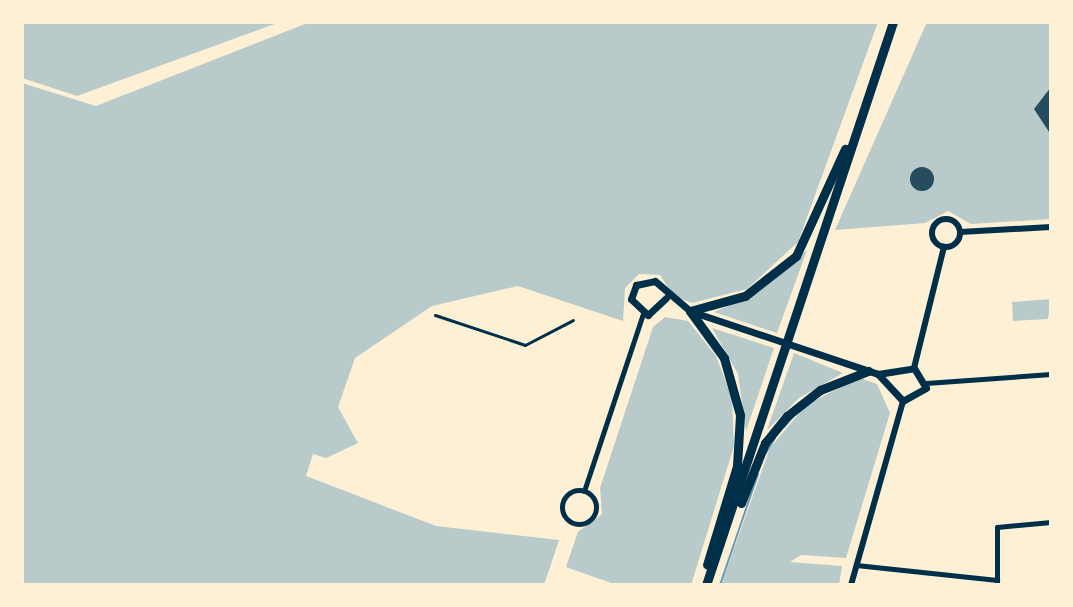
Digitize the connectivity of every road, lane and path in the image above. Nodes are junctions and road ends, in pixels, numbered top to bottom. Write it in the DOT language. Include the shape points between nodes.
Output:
graph roads {
  1 [pos="893,22"];
  2 [pos="866,103"];
  3 [pos="1051,227"];
  4 [pos="960,232"];
  5 [pos="944,247"];
  6 [pos="666,298"];
  7 [pos="676,305"];
  8 [pos="661,309"];
  9 [pos="690,311"];
  10 [pos="643,314"];
  11 [pos="435,315"];
  12 [pos="573,320"];
  13 [pos="914,368"];
  14 [pos="868,371"];
  15 [pos="878,374"];
  16 [pos="894,374"];
  17 [pos="1051,374"];
  18 [pos="926,383"];
  19 [pos="891,385"];
  20 [pos="903,401"];
  21 [pos="584,491"];
  22 [pos="1051,522"];
  23 [pos="856,565"];
  24 [pos="997,583"];
  25 [pos="706,585"];
  26 [pos="851,585"];
  1 -- 2 [label="highway"];
  2 -- 9 [label="highway" via="796,256 745,296"];
  2 -- 25 [label="highway"];
  3 -- 4 [label="street"];
  4 -- 5 [label="street"];
  4 -- 5 [label="street" via="953,220 935,223 932,236"];
  5 -- 13 [label="street"];
  6 -- 7 [label="main road"];
  6 -- 8 [label="main road"];
  6 -- 10 [label="main road" via="659,284 640,282 631,299"];
  7 -- 8 [label="main road"];
  7 -- 9 [label="main road"];
  8 -- 10 [label="main road"];
  9 -- 14 [label="main road"];
  9 -- 25 [label="highway" via="724,358 740,415 737,466"];
  10 -- 21 [label="street"];
  11 -- 12 [label="lane" via="525,345"];
  13 -- 16 [label="main road"];
  13 -- 18 [label="main road"];
  14 -- 15 [label="main road"];
  14 -- 25 [label="highway" via="820,390 774,430"];
  15 -- 16 [label="main road"];
  15 -- 19 [label="main road"];
  16 -- 19 [label="main road"];
  17 -- 18 [label="street"];
  18 -- 20 [label="main road" via="920,398"];
  19 -- 20 [label="main road"];
  20 -- 23 [label="street"];
  21 -- 21 [label="street" via="563,501 573,523 595,512"];
  22 -- 24 [label="street" via="996,528"];
  23 -- 24 [label="street"];
  23 -- 26 [label="street"];
}
